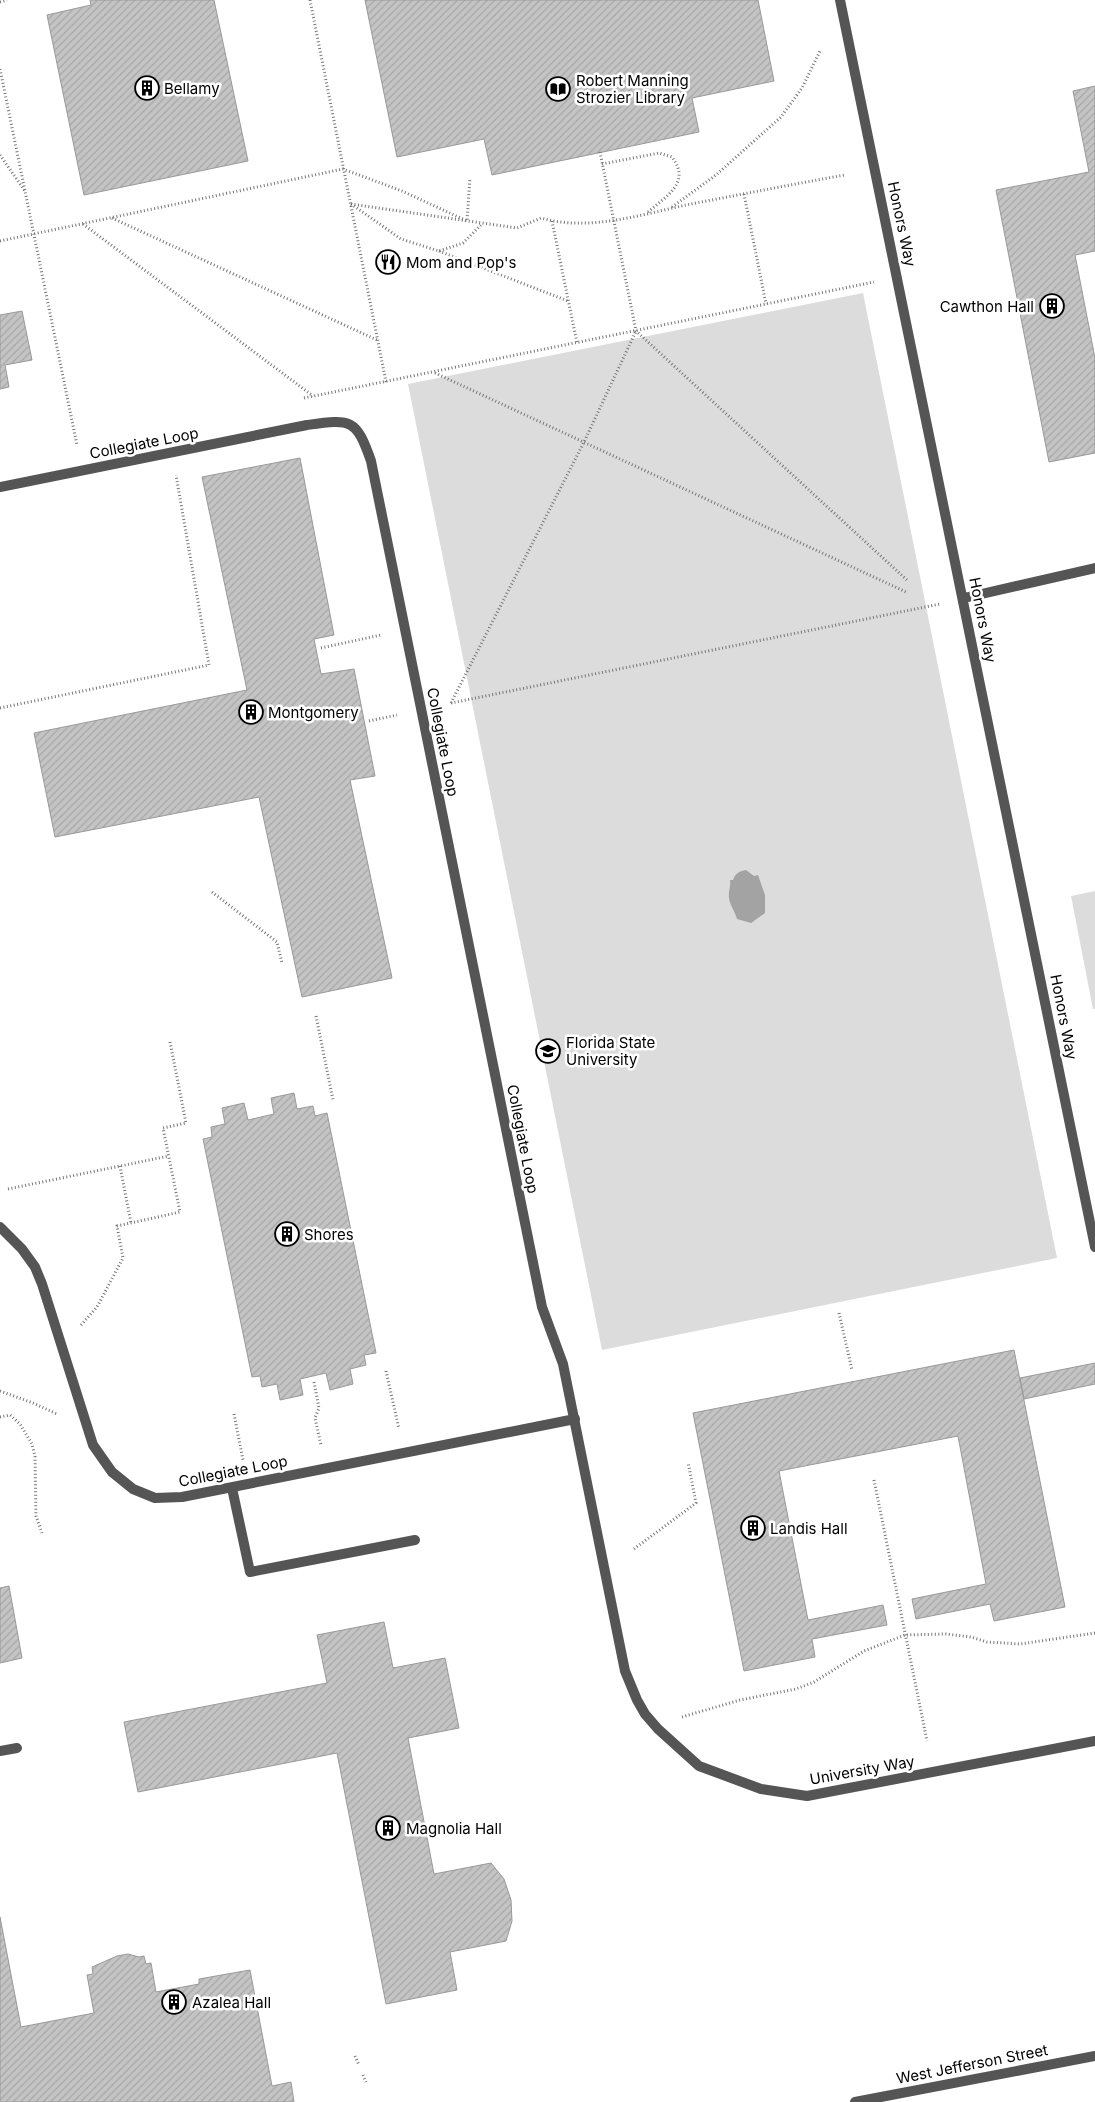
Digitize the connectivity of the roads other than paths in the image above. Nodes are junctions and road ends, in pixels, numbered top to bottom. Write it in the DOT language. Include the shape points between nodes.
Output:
graph roads {
  1 [pos="840,0"];
  2 [pos="0,487"];
  3 [pos="1095,568"];
  4 [pos="964,598"];
  5 [pos="0,1227"];
  6 [pos="1095,1247"];
  7 [pos="574,1419"];
  8 [pos="232,1488"];
  9 [pos="415,1540"];
  10 [pos="625,1671"];
  11 [pos="1095,1741"];
  12 [pos="17,1748"];
  13 [pos="0,1751"];
  14 [pos="1095,2056"];
  15 [pos="855,2102"];
  1 -- 4 [label="street, Honors Way"];
  2 -- 7 [label="street, Collegiate Loop" via="335,421 354,426 362,436 373,470 542,1308 564,1364"];
  3 -- 4 [label="street"];
  4 -- 6 [label="street, Honors Way"];
  5 -- 8 [label="street, Collegiate Loop" via="35,1267 93,1445 112,1472 133,1489 155,1498"];
  7 -- 8 [label="street, Collegiate Loop"];
  7 -- 10 [label="street, Collegiate Loop"];
  8 -- 9 [label="street" via="250,1572"];
  10 -- 11 [label="street, University Way" via="645,1714 699,1766 753,1786 808,1796"];
  12 -- 13 [label="street"];
  14 -- 15 [label="street, West Jefferson Street"];
}
